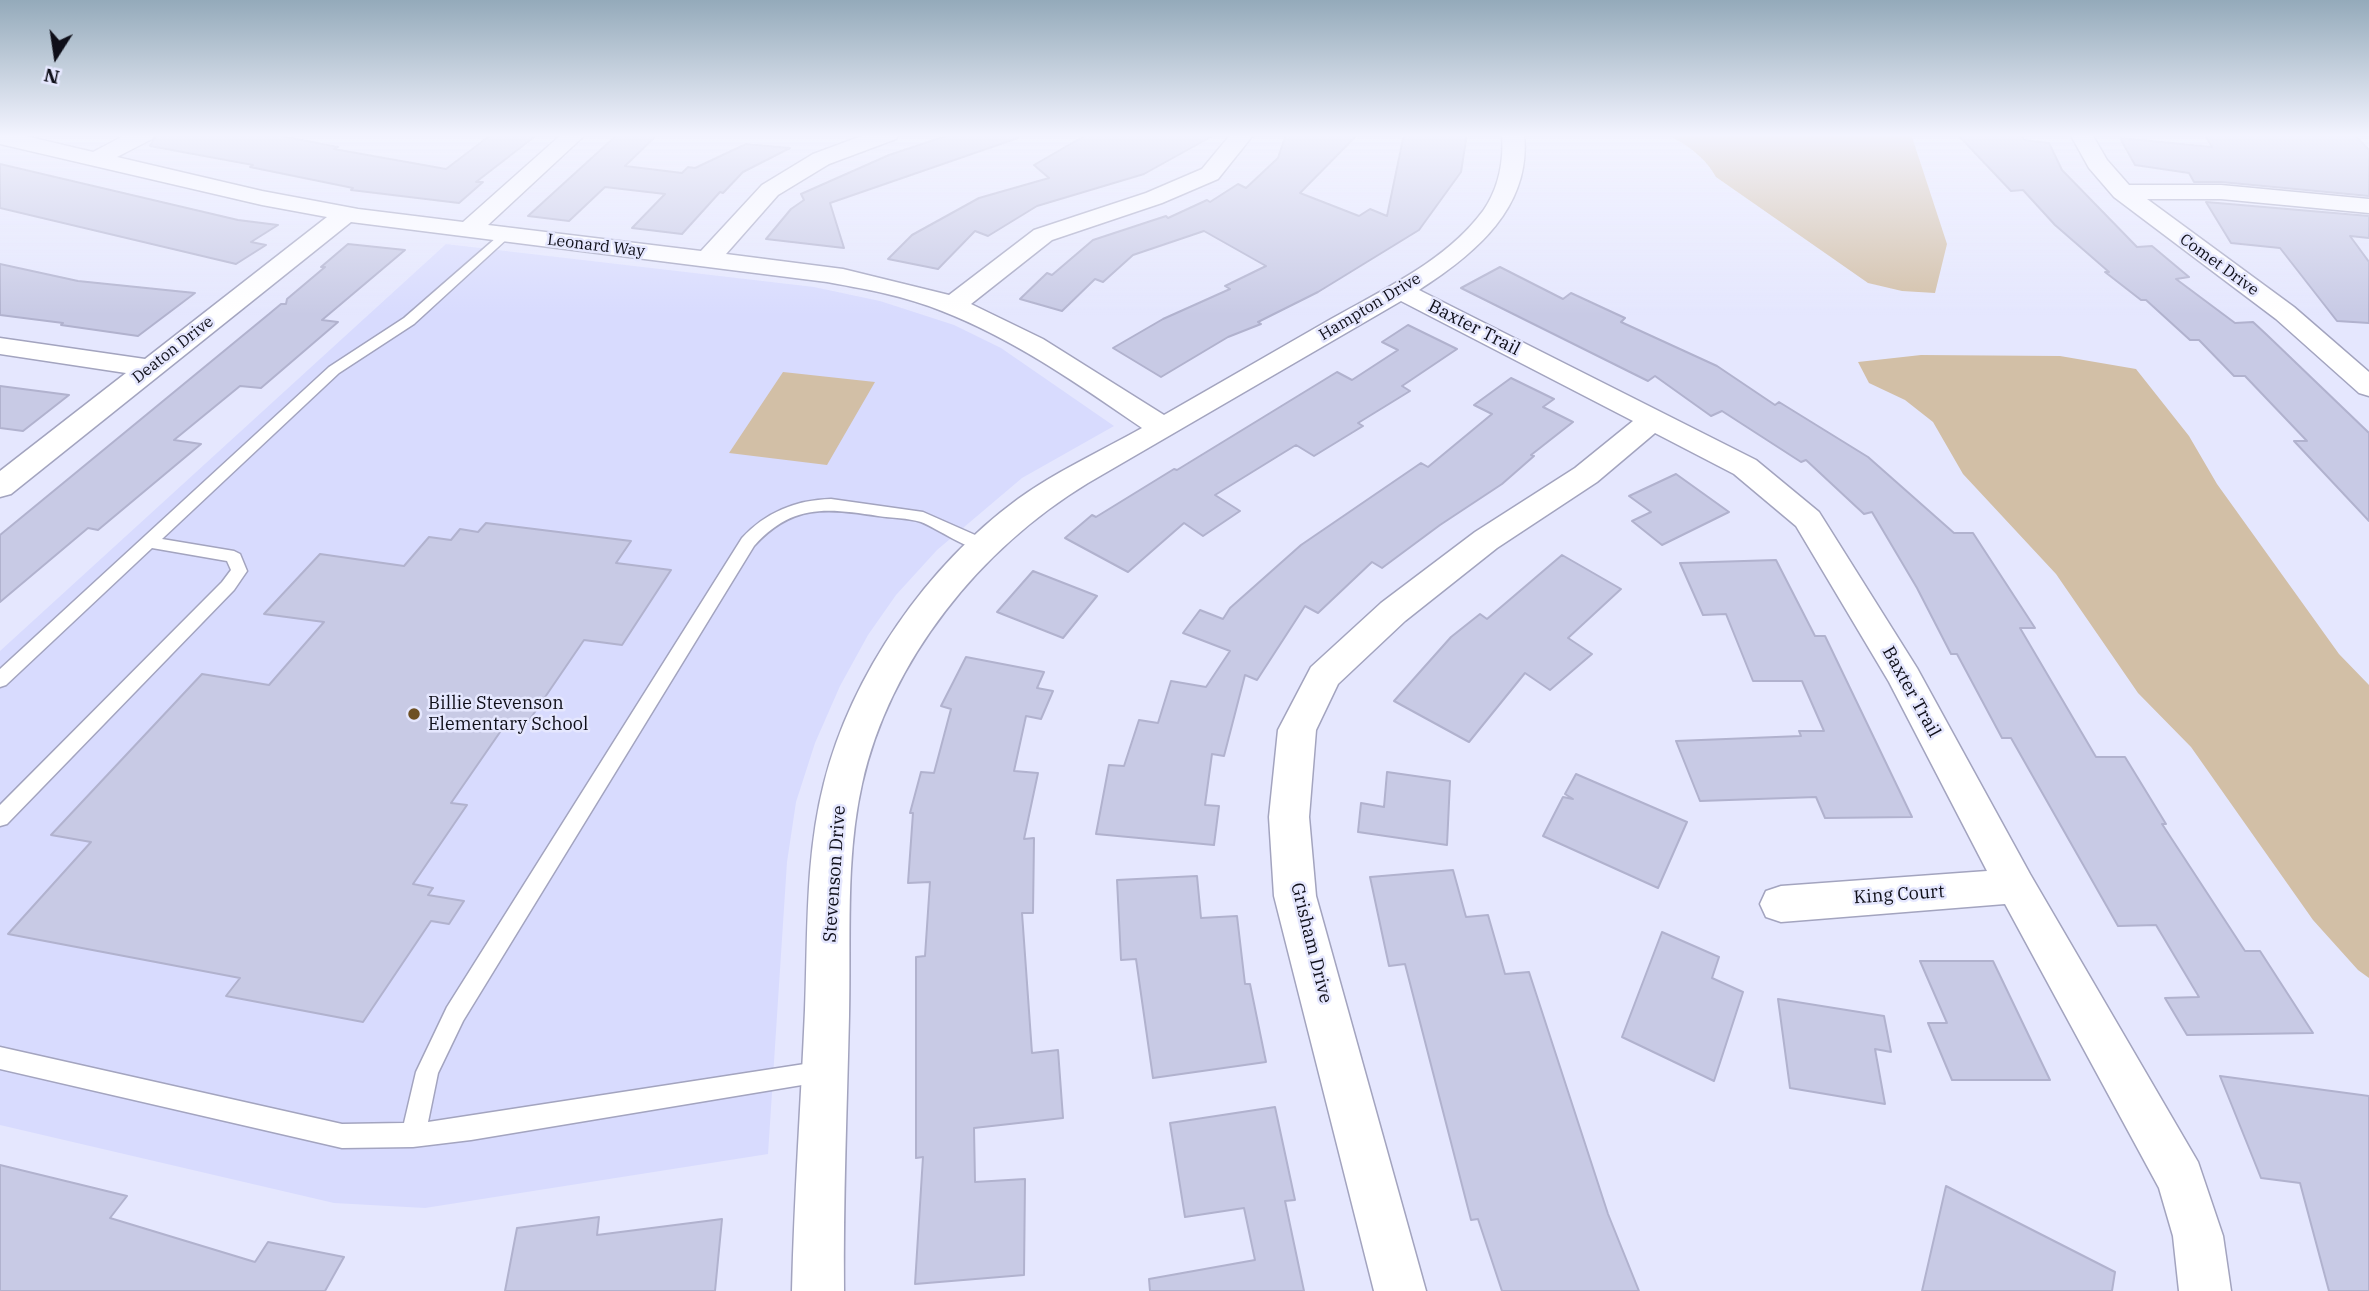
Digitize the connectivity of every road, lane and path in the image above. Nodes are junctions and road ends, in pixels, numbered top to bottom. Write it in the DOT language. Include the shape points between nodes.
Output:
graph roads {
  1 [pos="245,194"];
  2 [pos="508,194"];
  3 [pos="766,194"];
  4 [pos="1163,194"];
  5 [pos="1504,194"];
  6 [pos="2125,194"];
  7 [pos="2245,194"];
  8 [pos="2369,206"];
  9 [pos="346,214"];
  10 [pos="468,230"];
  11 [pos="504,235"];
  12 [pos="707,260"];
  13 [pos="1400,290"];
  14 [pos="952,306"];
  15 [pos="0,346"];
  16 [pos="2334,354"];
  17 [pos="2369,354"];
  18 [pos="150,368"];
  19 [pos="2369,387"];
  20 [pos="1654,419"];
  21 [pos="1163,428"];
  22 [pos="0,487"];
  23 [pos="149,542"];
  24 [pos="985,546"];
  25 [pos="0,681"];
  26 [pos="0,818"];
  27 [pos="2016,886"];
  28 [pos="1781,904"];
  29 [pos="0,1058"];
  30 [pos="824,1072"];
  31 [pos="413,1135"];
  32 [pos="818,1291"];
  33 [pos="1400,1291"];
  34 [pos="2205,1291"];
  1 -- 9 [label="street, Leonard Way"];
  2 -- 10 [label="street"];
  3 -- 12 [label="street"];
  4 -- 14 [label="street" via="1043,235"];
  5 -- 13 [label="street, Hampton Drive" via="1488,221 1440,264"];
  6 -- 16 [label="street, Comet Drive"];
  7 -- 8 [label="street"];
  9 -- 10 [label="street, Leonard Way"];
  9 -- 18 [label="street, Deaton Drive"];
  10 -- 11 [label="street, Leonard Way"];
  11 -- 12 [label="street, Leonard Way"];
  11 -- 23 [label="lane" via="409,321 334,370"];
  12 -- 14 [label="street, Leonard Way" via="889,285"];
  13 -- 20 [label="street, Baxter Trail"];
  13 -- 21 [label="street, Hampton Drive"];
  14 -- 21 [label="street, Leonard Way" via="1043,350"];
  15 -- 18 [label="street"];
  16 -- 17 [label="street"];
  16 -- 19 [label="street, Comet Drive"];
  18 -- 22 [label="street, Deaton Drive"];
  20 -- 27 [label="street, Baxter Trail" via="1745,467 1808,519 1904,677"];
  20 -- 33 [label="street, Grisham Drive" via="1586,474 1486,540 1393,612 1324,676 1297,730 1289,817 1295,896"];
  21 -- 24 [label="street, Stevenson Drive" via="1042,498"];
  23 -- 25 [label="lane"];
  23 -- 26 [label="lane" via="228,555 239,571"];
  24 -- 30 [label="street, Stevenson Drive" via="937,596 904,642 852,752 835,826"];
  24 -- 31 [label="lane" via="923,517 831,504 808,505 776,517 760,529 456,1014 427,1072"];
  27 -- 28 [label="street, King Court"];
  27 -- 34 [label="street, Baxter Trail" via="2181,1179 2198,1236"];
  29 -- 31 [label="lane" via="342,1136"];
  30 -- 31 [label="lane"];
  30 -- 32 [label="street, Stevenson Drive"];
}
